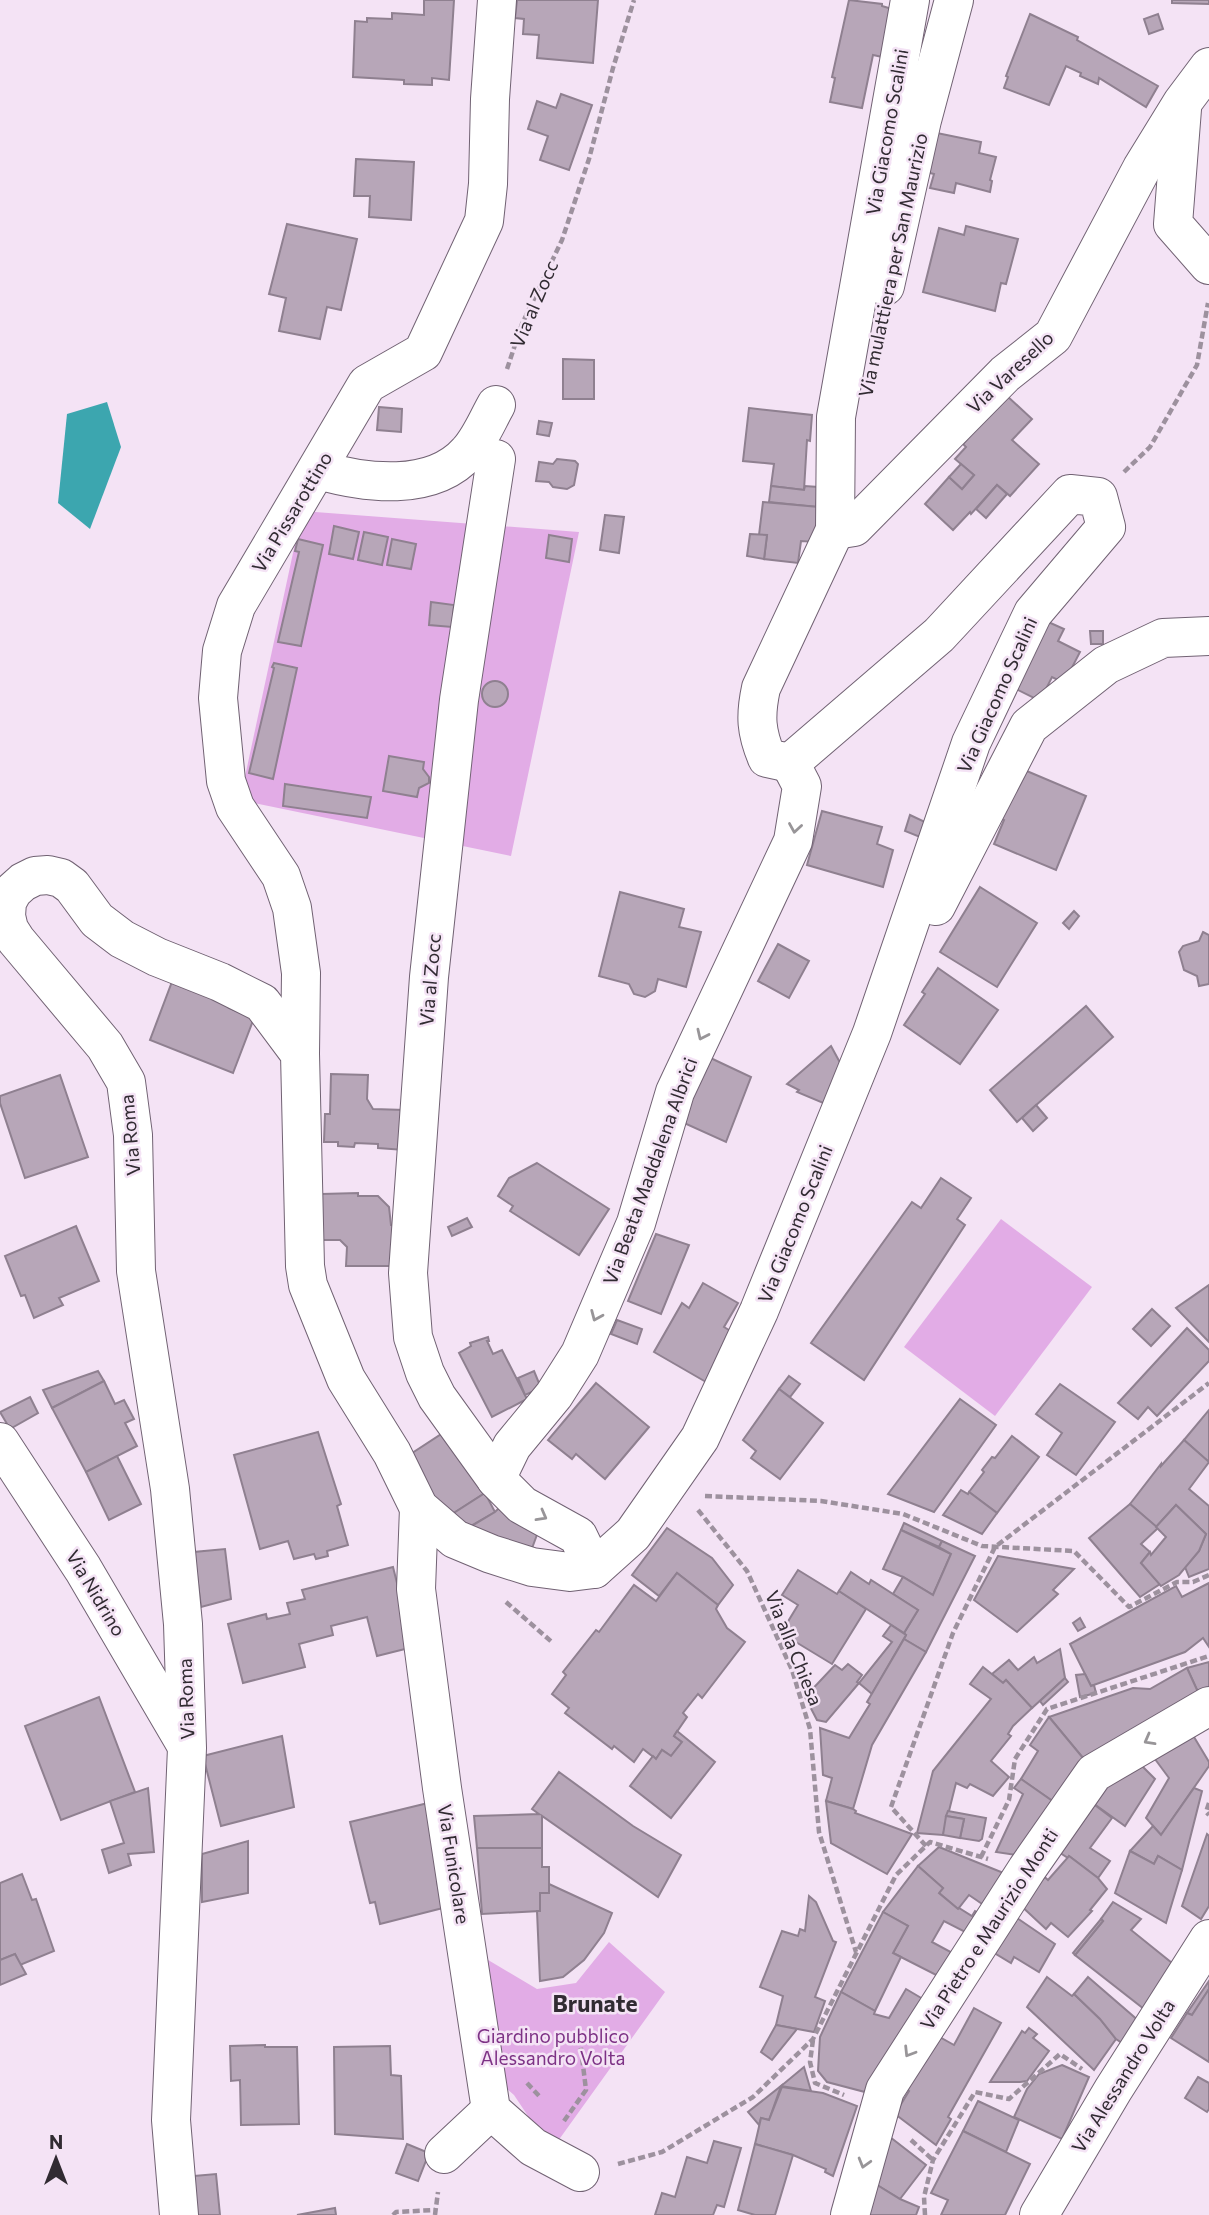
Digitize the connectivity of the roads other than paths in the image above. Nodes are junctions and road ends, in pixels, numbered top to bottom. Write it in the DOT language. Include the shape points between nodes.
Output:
graph roads {
  1 [pos="497,0"];
  2 [pos="910,0"];
  3 [pos="954,0"];
  4 [pos="1209,67"];
  5 [pos="1182,103"];
  6 [pos="1209,265"];
  7 [pos="496,405"];
  8 [pos="496,459"];
  9 [pos="318,470"];
  10 [pos="835,530"];
  11 [pos="1209,636"];
  12 [pos="790,763"];
  13 [pos="872,1033"];
  14 [pos="300,1054"];
  15 [pos="0,1442"];
  16 [pos="496,1479"];
  17 [pos="419,1508"];
  18 [pos="594,1569"];
  19 [pos="1209,1706"];
  20 [pos="187,1748"];
  21 [pos="1209,1938"];
  22 [pos="491,2110"];
  23 [pos="444,2154"];
  24 [pos="580,2172"];
  25 [pos="179,2215"];
  26 [pos="850,2215"];
  27 [pos="1039,2215"];
  1 -- 9 [label="street, Via Pissarottino" via="484,220 423,352 368,384"];
  2 -- 10 [label="street, Via Giacomo Scalini" via="836,417"];
  3 -- 10 [label="street, Via mulattiera per San Maurizio" via="889,264 850,504"];
  4 -- 5 [label="street, Via Varesello"];
  5 -- 6 [label="street" via="1173,224"];
  5 -- 10 [label="street, Via Varesello" via="1052,336 1005,374 854,527"];
  7 -- 9 [label="street" via="467,453 435,474 369,481"];
  8 -- 16 [label="street, Via al Zocc" via="457,714 429,977 408,1273 413,1337 425,1373"];
  9 -- 14 [label="street, Via Pissarottino" via="236,606 222,651 218,698 226,781 235,807 281,876 292,908 301,973"];
  10 -- 12 [label="street, Via Giacomo Scalini" via="761,688 756,713 767,758"];
  11 -- 13 [label="street" via="1163,638 1106,665 1029,726"];
  12 -- 13 [label="street, Via Giacomo Scalini" via="939,635 1070,494 1098,497 1106,527 1033,613 971,743"];
  12 -- 16 [label="street, Via Beata Maddalena Albrici, one-way" via="802,786 793,841 675,1091 636,1223 580,1354 512,1446"];
  13 -- 18 [label="street, Via Giacomo Scalini" via="759,1311 700,1438 633,1534"];
  14 -- 17 [label="street" via="308,1285 346,1379 392,1453"];
  14 -- 20 [label="street, Via Roma" via="262,1003 122,939 97,920 61,878 35,876 13,891 7,902 9,929 16,940 105,1046 126,1082 133,1135 136,1271 170,1489 182,1610"];
  15 -- 20 [label="street, Via Nidrino" via="83,1569"];
  16 -- 18 [label="street, one-way" via="522,1505 578,1536"];
  17 -- 18 [label="street" via="455,1539 491,1554 531,1567 570,1572"];
  17 -- 22 [label="street, Via Funicolare" via="416,1589"];
  19 -- 26 [label="street, Via Pietro e Maurizio Monti, one-way" via="1094,1773 885,2090"];
  20 -- 25 [label="street, Via Roma" via="170,2120"];
  21 -- 27 [label="street, Via Alessandro Volta"];
  22 -- 23 [label="street"];
  22 -- 24 [label="street" via="533,2147"];
}
